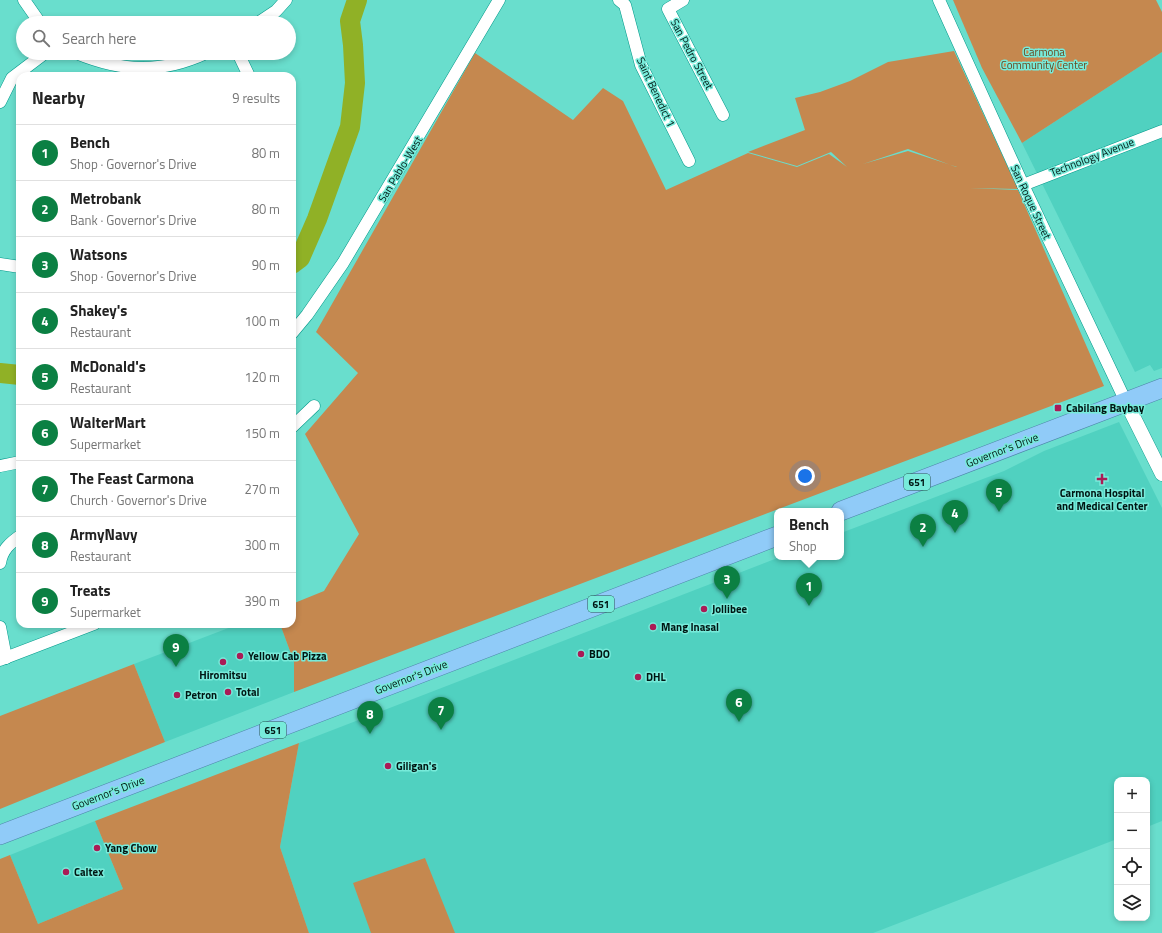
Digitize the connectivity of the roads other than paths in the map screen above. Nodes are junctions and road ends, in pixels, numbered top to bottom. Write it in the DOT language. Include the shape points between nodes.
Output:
graph roads {
  1 [pos="24,0"];
  2 [pos="286,0"];
  3 [pos="500,0"];
  4 [pos="618,0"];
  5 [pos="683,0"];
  6 [pos="939,0"];
  7 [pos="35,16"];
  8 [pos="268,16"];
  9 [pos="36,60"];
  10 [pos="95,60"];
  11 [pos="186,60"];
  12 [pos="241,60"];
  13 [pos="20,72"];
  14 [pos="247,72"];
  15 [pos="16,75"];
  16 [pos="0,102"];
  17 [pos="723,115"];
  18 [pos="1162,131"];
  19 [pos="689,161"];
  20 [pos="1023,185"];
  21 [pos="0,264"];
  22 [pos="16,266"];
  23 [pos="296,328"];
  24 [pos="1162,388"];
  25 [pos="1126,402"];
  26 [pos="314,406"];
  27 [pos="296,423"];
  28 [pos="16,463"];
  29 [pos="0,466"];
  30 [pos="1162,474"];
  31 [pos="844,510"];
  32 [pos="16,537"];
  33 [pos="774,537"];
  34 [pos="4,541"];
  35 [pos="0,563"];
  36 [pos="0,627"];
  37 [pos="84,628"];
  38 [pos="3,659"];
  39 [pos="0,835"];
  1 -- 7 [label="street"];
  2 -- 8 [label="street"];
  3 -- 23 [label="street, San Pablo-West" via="343,263"];
  4 -- 19 [label="street, Saint Benedict 1" via="625,5 641,66"];
  5 -- 17 [label="street, San Pedro Street" via="668,9"];
  6 -- 20 [label="street, San Roque Street"];
  9 -- 13 [label="street"];
  10 -- 11 [label="street" via="124,68 146,70"];
  12 -- 14 [label="street"];
  15 -- 16 [label="street"];
  18 -- 20 [label="street, Technology Avenue"];
  20 -- 25 [label="street, San Roque Street"];
  21 -- 22 [label="street"];
  24 -- 25 [label="highway, Governor's Drive / 651"];
  25 -- 30 [label="street"];
  25 -- 31 [label="highway, Governor's Drive / 651"];
  26 -- 27 [label="street"];
  28 -- 29 [label="street"];
  32 -- 34 [label="street"];
  33 -- 39 [label="highway, Governor's Drive / 651"];
  34 -- 35 [label="street"];
  36 -- 38 [label="street"];
  37 -- 38 [label="street"];
}
